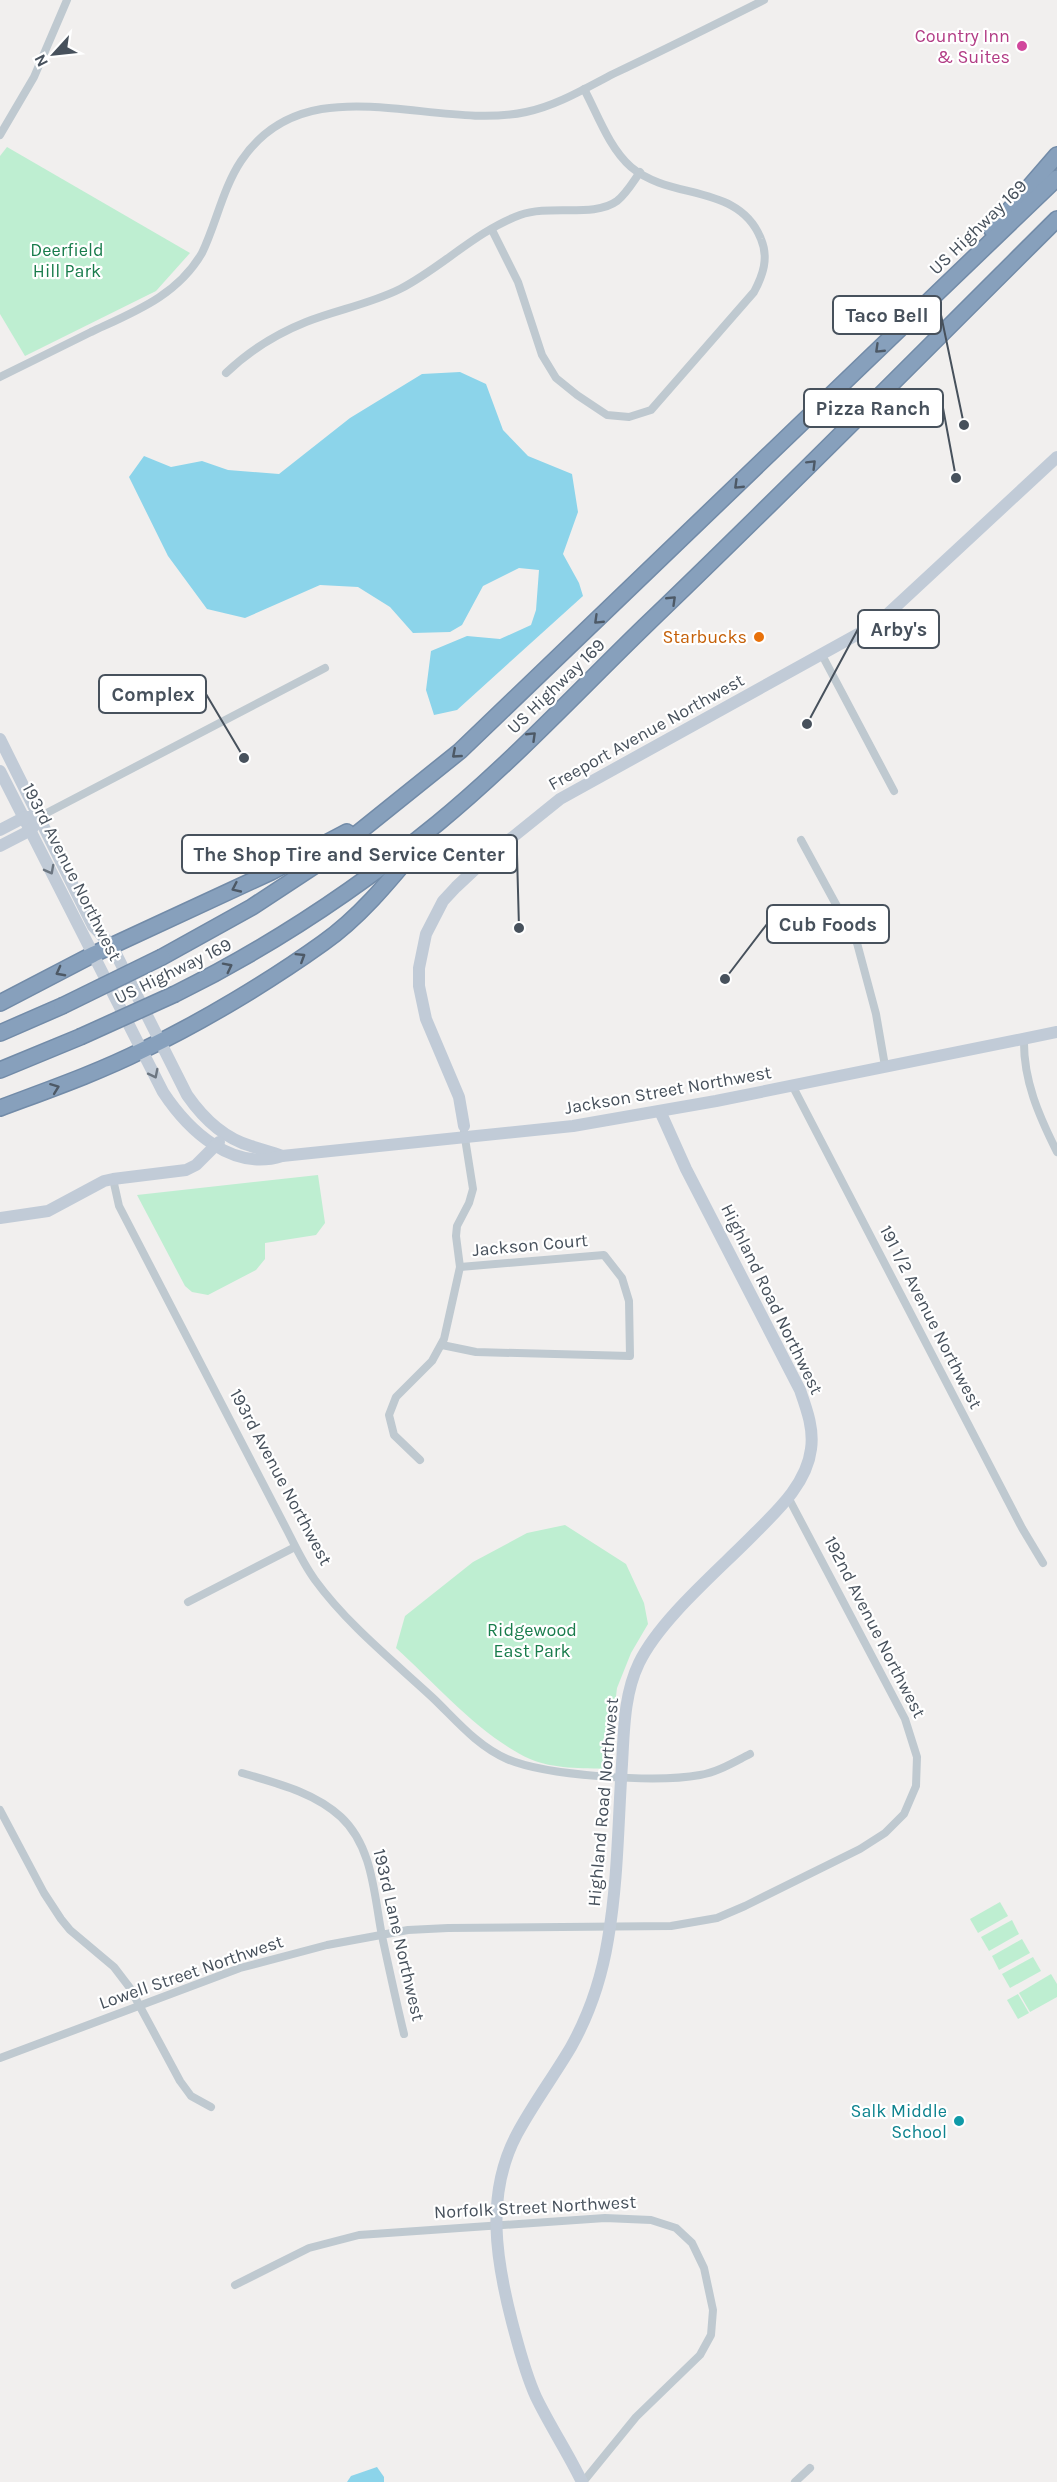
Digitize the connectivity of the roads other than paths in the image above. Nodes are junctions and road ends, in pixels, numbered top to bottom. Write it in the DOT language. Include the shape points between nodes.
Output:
graph roads {
  1 [pos="67,0"];
  2 [pos="764,0"];
  3 [pos="584,89"];
  4 [pos="0,135"];
  5 [pos="1057,155"];
  6 [pos="640,172"];
  7 [pos="1057,178"];
  8 [pos="1057,219"];
  9 [pos="492,230"];
  10 [pos="1057,230"];
  11 [pos="998,278"];
  12 [pos="949,282"];
  13 [pos="226,373"];
  14 [pos="0,377"];
  15 [pos="1057,456"];
  16 [pos="822,655"];
  17 [pos="325,668"];
  18 [pos="0,740"];
  19 [pos="0,771"];
  20 [pos="415,789"];
  21 [pos="894,791"];
  22 [pos="25,817"];
  23 [pos="39,817"];
  24 [pos="438,822"];
  25 [pos="0,830"];
  26 [pos="32,830"];
  27 [pos="801,840"];
  28 [pos="0,846"];
  29 [pos="112,946"];
  30 [pos="94,954"];
  31 [pos="0,1003"];
  32 [pos="146,1013"];
  33 [pos="127,1022"];
  34 [pos="1057,1032"];
  35 [pos="0,1033"];
  36 [pos="1024,1039"];
  37 [pos="160,1042"];
  38 [pos="142,1051"];
  39 [pos="885,1066"];
  40 [pos="0,1070"];
  41 [pos="792,1085"];
  42 [pos="0,1108"];
  43 [pos="660,1111"];
  44 [pos="464,1132"];
  45 [pos="226,1135"];
  46 [pos="215,1146"];
  47 [pos="1057,1152"];
  48 [pos="282,1156"];
  49 [pos="113,1179"];
  50 [pos="0,1218"];
  51 [pos="460,1267"];
  52 [pos="442,1345"];
  53 [pos="420,1460"];
  54 [pos="788,1497"];
  55 [pos="295,1547"];
  56 [pos="1043,1563"];
  57 [pos="188,1602"];
  58 [pos="750,1754"];
  59 [pos="242,1773"];
  60 [pos="621,1776"];
  61 [pos="918,1777"];
  62 [pos="0,1810"];
  63 [pos="610,1926"];
  64 [pos="382,1934"];
  65 [pos="140,2006"];
  66 [pos="404,2034"];
  67 [pos="0,2058"];
  68 [pos="211,2107"];
  69 [pos="496,2224"];
  70 [pos="235,2285"];
  71 [pos="810,2468"];
  72 [pos="582,2482"];
  73 [pos="795,2482"];
  1 -- 4 [label="street" via="34,77"];
  2 -- 3 [label="street"];
  3 -- 6 [label="street" via="612,141 630,166"];
  3 -- 14 [label="street" via="543,108 515,114 343,106 289,119 256,142 239,164 202,253 177,285 150,304"];
  5 -- 12 [label="highway"];
  6 -- 9 [label="street" via="623,195 608,206 531,212"];
  6 -- 9 [label="street" via="664,186 730,202 758,232 765,262 760,282 748,299 660,401 640,415 608,415 556,378 542,355 518,282"];
  7 -- 12 [label="highway, US Highway 169"];
  8 -- 11 [label="highway, US Highway 169"];
  9 -- 13 [label="street" via="400,289 281,333"];
  10 -- 11 [label="highway"];
  24 -- 11 [label="highway, US Highway 169, one-way" via="776,500"];
  12 -- 20 [label="highway, US Highway 169, one-way" via="507,707"];
  15 -- 16 [label="street, Freeport Avenue Northwest" via="885,617"];
  16 -- 21 [label="street"];
  16 -- 44 [label="street, Freeport Avenue Northwest" via="560,799 488,856 443,901 426,934 419,986 426,1019 459,1097"];
  17 -- 23 [label="street"];
  18 -- 23 [label="street, 193rd Avenue Northwest"];
  19 -- 22 [label="street, 193rd Avenue Northwest"];
  20 -- 29 [label="highway, one-way" via="341,836"];
  20 -- 35 [label="highway, US Highway 169, bridge" via="328,857 252,907 162,957"];
  22 -- 23 [label="street"];
  22 -- 25 [label="street"];
  22 -- 26 [label="street, 193rd Avenue Northwest"];
  23 -- 26 [label="street"];
  23 -- 29 [label="street, 193rd Avenue Northwest" via="93,926"];
  37 -- 24 [label="highway, one-way" via="324,942 376,895"];
  40 -- 24 [label="highway, US Highway 169, one-way, bridge" via="176,994 238,962 350,891"];
  26 -- 28 [label="street"];
  26 -- 30 [label="street, 193rd Avenue Northwest, one-way" via="35,843"];
  27 -- 39 [label="street" via="857,943"];
  29 -- 30 [label="highway"];
  29 -- 32 [label="street, 193rd Avenue Northwest"];
  30 -- 31 [label="highway, one-way"];
  30 -- 33 [label="street, 193rd Avenue Northwest"];
  32 -- 37 [label="street, Jackson Street Northwest"];
  33 -- 38 [label="street, Jackson Street Northwest"];
  34 -- 36 [label="street, Jackson Street Northwest"];
  36 -- 39 [label="street, Jackson Street Northwest"];
  36 -- 47 [label="street" via="1023,1056 1032,1094"];
  37 -- 38 [label="highway"];
  37 -- 45 [label="street, Jackson Street Northwest" via="194,1104"];
  42 -- 38 [label="highway, one-way"];
  38 -- 46 [label="street, Jackson Street Northwest, one-way" via="180,1116"];
  39 -- 41 [label="street, Jackson Street Northwest"];
  41 -- 43 [label="street, Jackson Street Northwest"];
  41 -- 56 [label="street, 191 1/2 Avenue Northwest"];
  43 -- 44 [label="street, Jackson Street Northwest" via="573,1126"];
  43 -- 54 [label="street, Highland Road Northwest" via="806,1406 812,1450 802,1478"];
  44 -- 48 [label="street, Jackson Street Northwest"];
  44 -- 51 [label="street" via="472,1189 457,1227"];
  45 -- 46 [label="street"];
  45 -- 48 [label="street, Jackson Street Northwest"];
  46 -- 48 [label="street, Jackson Street Northwest" via="253,1159"];
  46 -- 49 [label="street" via="186,1170"];
  49 -- 50 [label="street" via="48,1211"];
  49 -- 55 [label="street, 193rd Avenue Northwest" via="119,1206"];
  51 -- 52 [label="street"];
  51 -- 52 [label="street, Jackson Court" via="604,1255 622,1278 629,1300 630,1356 476,1352"];
  52 -- 53 [label="street" via="432,1361 396,1396 389,1415 394,1435"];
  54 -- 60 [label="street, Highland Road Northwest" via="647,1648 628,1700"];
  54 -- 61 [label="street, 192nd Avenue Northwest" via="905,1719 915,1745"];
  55 -- 57 [label="street"];
  55 -- 60 [label="street, 193rd Avenue Northwest" via="314,1579 337,1605 491,1750 535,1768"];
  58 -- 60 [label="street, 193rd Avenue Northwest" via="700,1775"];
  59 -- 64 [label="street, 193rd Lane Northwest" via="278,1783 328,1806 351,1828 370,1870"];
  60 -- 63 [label="street, Highland Road Northwest"];
  61 -- 63 [label="street, Lowell Street Northwest" via="904,1814 885,1833 789,1885 703,1921 671,1926"];
  62 -- 65 [label="street" via="61,1919 114,1967"];
  63 -- 64 [label="street, Lowell Street Northwest" via="448,1928"];
  63 -- 69 [label="street, Highland Road Northwest" via="602,1969 582,2025 510,2148 500,2183"];
  64 -- 65 [label="street, Lowell Street Northwest" via="269,1959"];
  64 -- 66 [label="street, 193rd Lane Northwest"];
  65 -- 67 [label="street, Lowell Street Northwest"];
  65 -- 68 [label="street" via="180,2081 191,2096"];
  69 -- 70 [label="street, Norfolk Street Northwest" via="341,2238 294,2254"];
  69 -- 72 [label="street, Highland Road Northwest" via="502,2283 523,2364 537,2399"];
  69 -- 72 [label="street, Norfolk Street Northwest" via="605,2218 651,2220 685,2235 704,2268 713,2310 706,2345 691,2365 636,2417"];
  71 -- 73 [label="street"];
}
